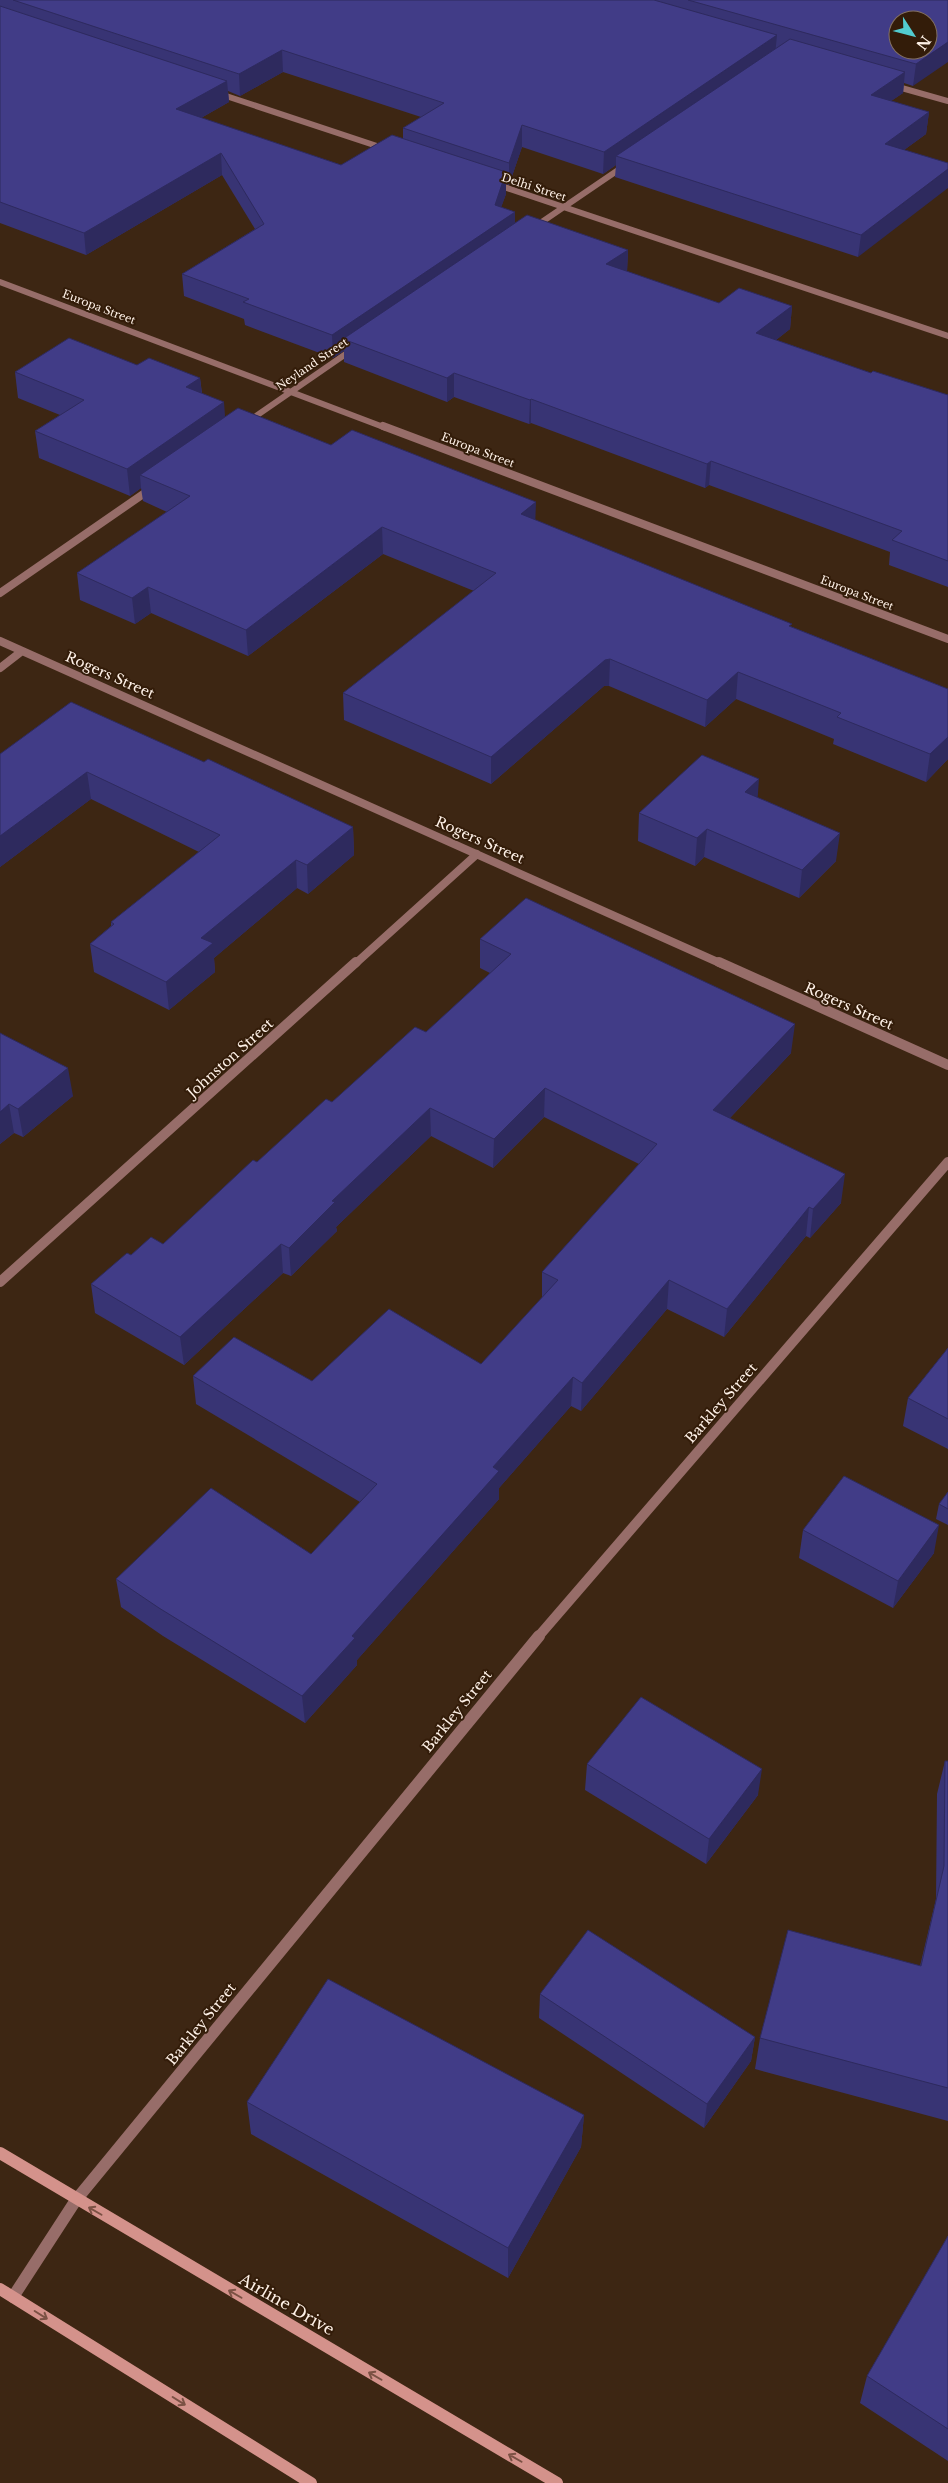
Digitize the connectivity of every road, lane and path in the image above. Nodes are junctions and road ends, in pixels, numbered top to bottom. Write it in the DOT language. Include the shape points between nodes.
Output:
graph roads {
  1 [pos="881,82"];
  2 [pos="207,89"];
  3 [pos="948,101"];
  4 [pos="395,151"];
  5 [pos="638,156"];
  6 [pos="489,182"];
  7 [pos="564,207"];
  8 [pos="522,235"];
  9 [pos="0,282"];
  10 [pos="948,336"];
  11 [pos="357,347"];
  12 [pos="290,392"];
  13 [pos="242,425"];
  14 [pos="161,481"];
  15 [pos="0,593"];
  16 [pos="948,640"];
  17 [pos="0,642"];
  18 [pos="22,652"];
  19 [pos="0,668"];
  20 [pos="477,854"];
  21 [pos="948,1065"];
  22 [pos="948,1162"];
  23 [pos="0,1282"];
  24 [pos="0,2153"];
  25 [pos="76,2200"];
  26 [pos="0,2289"];
  27 [pos="13,2297"];
  28 [pos="311,2483"];
  29 [pos="557,2483"];
  1 -- 3 [label="street"];
  2 -- 4 [label="street"];
  5 -- 7 [label="street"];
  6 -- 7 [label="street, Delhi Street"];
  7 -- 8 [label="street"];
  7 -- 10 [label="street, Delhi Street"];
  9 -- 12 [label="street, Europa Street"];
  11 -- 12 [label="street, Neyland Street"];
  12 -- 13 [label="street, Neyland Street"];
  12 -- 16 [label="street, Europa Street"];
  14 -- 15 [label="street"];
  17 -- 18 [label="street, Rogers Street"];
  18 -- 19 [label="street"];
  18 -- 20 [label="street, Rogers Street"];
  20 -- 21 [label="street, Rogers Street"];
  20 -- 23 [label="street, Johnston Street"];
  22 -- 25 [label="street, Barkley Street" via="494,1688"];
  24 -- 25 [label="main road, Airline Drive"];
  25 -- 27 [label="street, Barkley Street"];
  29 -- 25 [label="main road, Airline Drive, one-way"];
  26 -- 27 [label="main road"];
  27 -- 28 [label="main road, one-way"];
}
